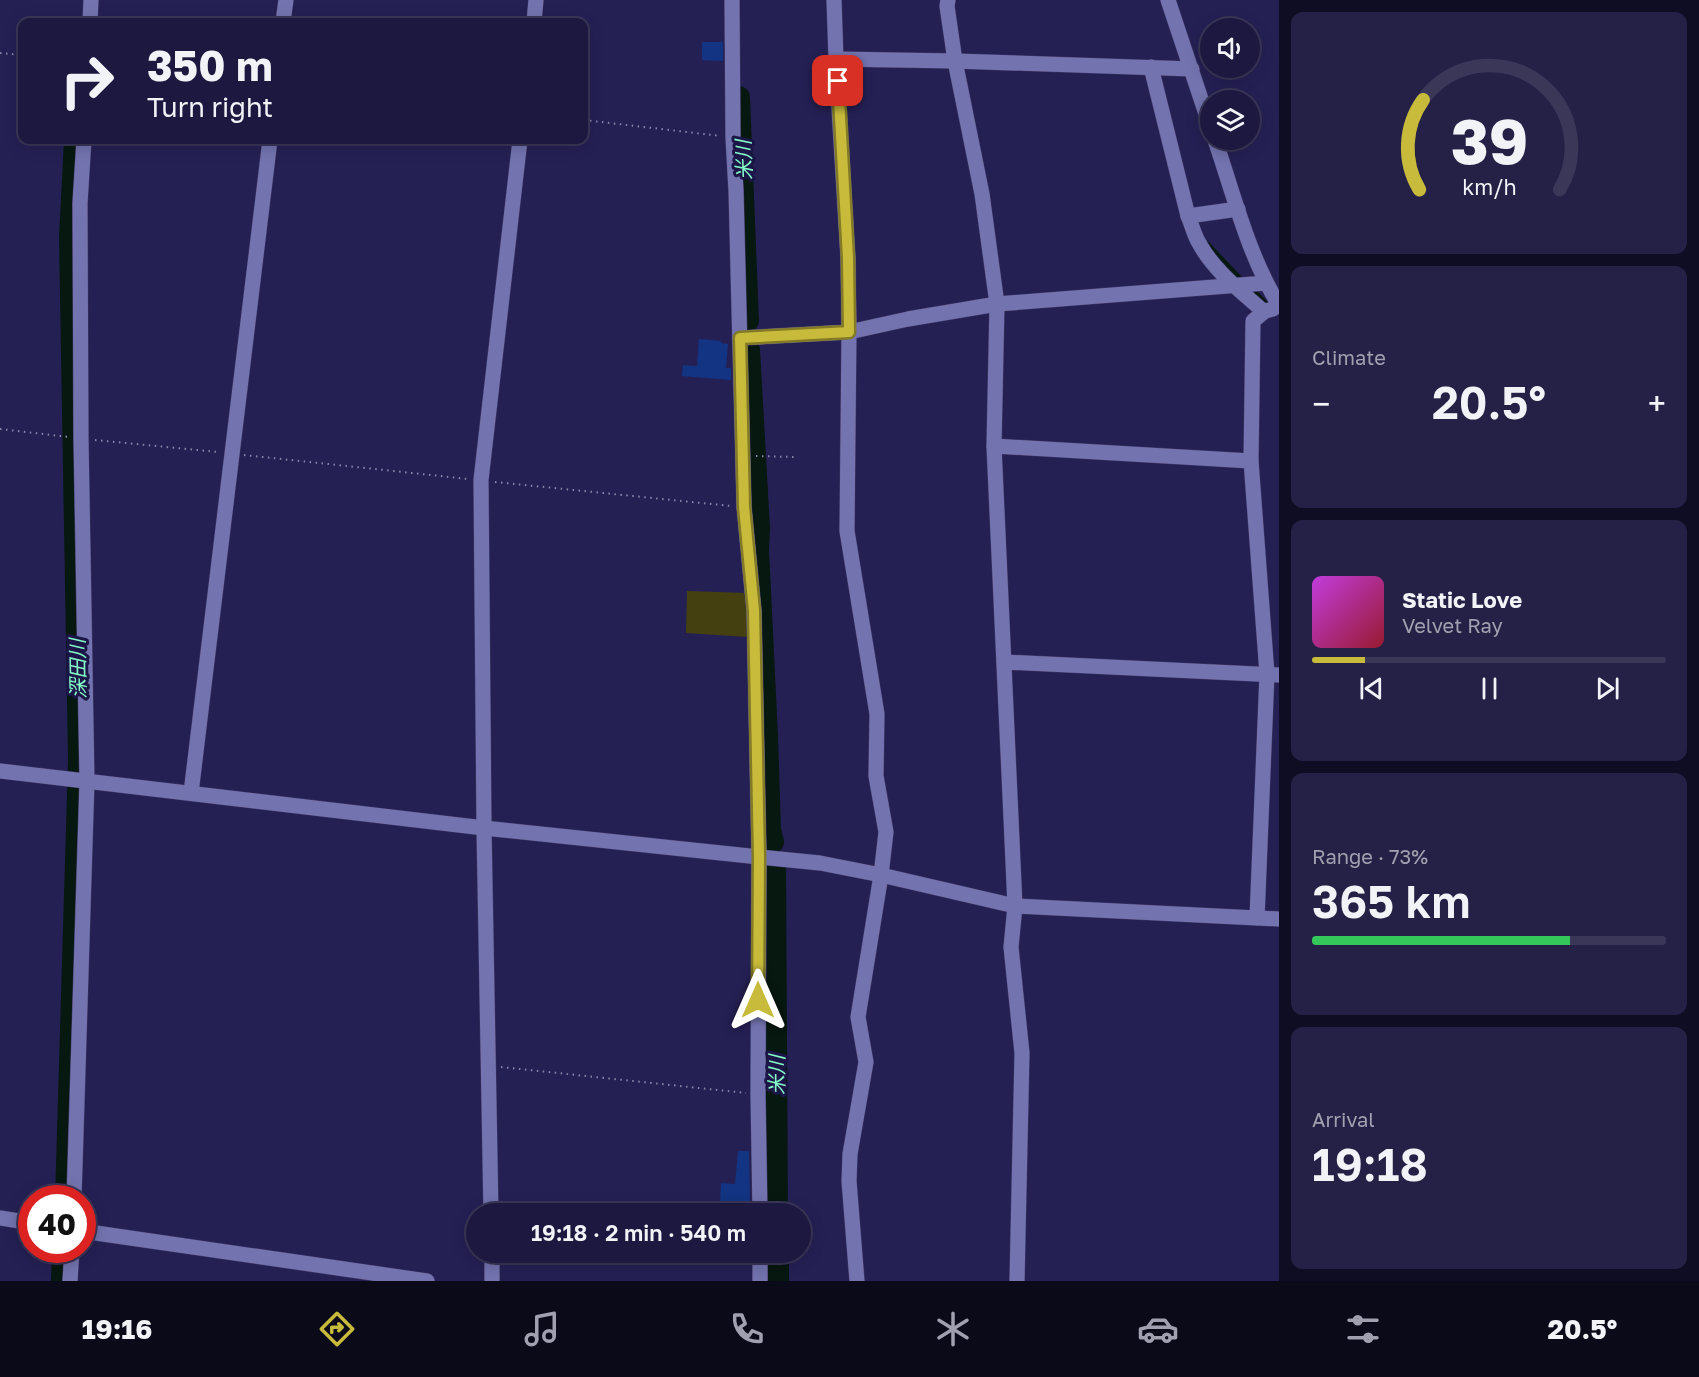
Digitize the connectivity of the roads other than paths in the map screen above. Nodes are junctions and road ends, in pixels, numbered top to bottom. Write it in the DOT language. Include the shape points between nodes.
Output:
graph roads {
  1 [pos="92,0"];
  2 [pos="286,0"];
  3 [pos="536,0"];
  4 [pos="732,0"];
  5 [pos="834,0"];
  6 [pos="948,0"];
  7 [pos="1168,0"];
  8 [pos="90,18"];
  9 [pos="284,18"];
  10 [pos="534,18"];
  11 [pos="836,59"];
  12 [pos="955,61"];
  13 [pos="1151,67"];
  14 [pos="1191,69"];
  15 [pos="1200,96"];
  16 [pos="84,144"];
  17 [pos="270,144"];
  18 [pos="520,144"];
  19 [pos="1218,150"];
  20 [pos="1238,209"];
  21 [pos="1188,216"];
  22 [pos="1266,283"];
  23 [pos="1233,286"];
  24 [pos="997,304"];
  25 [pos="1279,306"];
  26 [pos="1264,312"];
  27 [pos="849,332"];
  28 [pos="740,338"];
  29 [pos="994,446"];
  30 [pos="1251,461"];
  31 [pos="1004,662"];
  32 [pos="1273,674"];
  33 [pos="0,771"];
  34 [pos="87,781"];
  35 [pos="191,793"];
  36 [pos="484,828"];
  37 [pos="759,857"];
  38 [pos="881,874"];
  39 [pos="1015,906"];
  40 [pos="1257,918"];
  41 [pos="1279,919"];
  42 [pos="74,1185"];
  43 [pos="491,1203"];
  44 [pos="760,1203"];
  45 [pos="0,1218"];
  46 [pos="18,1221"];
  47 [pos="96,1232"];
  48 [pos="71,1263"];
  49 [pos="492,1263"];
  50 [pos="760,1263"];
  51 [pos="70,1281"];
  52 [pos="427,1281"];
  53 [pos="492,1281"];
  54 [pos="760,1281"];
  55 [pos="857,1281"];
  56 [pos="1017,1281"];
  1 -- 8 [label="street"];
  2 -- 9 [label="street"];
  3 -- 10 [label="street"];
  4 -- 28 [label="street"];
  5 -- 11 [label="street"];
  6 -- 12 [label="street"];
  7 -- 14 [label="street"];
  11 -- 12 [label="street"];
  11 -- 27 [label="street"];
  12 -- 13 [label="street"];
  12 -- 24 [label="street" via="982,194"];
  13 -- 14 [label="street"];
  13 -- 21 [label="street"];
  14 -- 15 [label="street"];
  16 -- 34 [label="street" via="80,203 81,438"];
  17 -- 35 [label="street"];
  18 -- 36 [label="street" via="481,480"];
  19 -- 20 [label="street"];
  20 -- 21 [label="street"];
  20 -- 22 [label="street"];
  21 -- 23 [label="street" via="1198,242"];
  22 -- 23 [label="street"];
  22 -- 25 [label="street"];
  23 -- 24 [label="street"];
  23 -- 26 [label="street"];
  24 -- 27 [label="street"];
  24 -- 29 [label="street"];
  25 -- 26 [label="street"];
  26 -- 30 [label="street" via="1253,321"];
  27 -- 28 [label="street"];
  27 -- 38 [label="street" via="847,531 878,714 876,776 886,832"];
  28 -- 37 [label="street" via="744,507 754,611"];
  29 -- 30 [label="street"];
  29 -- 31 [label="street"];
  30 -- 32 [label="street"];
  31 -- 32 [label="street"];
  31 -- 39 [label="street"];
  32 -- 40 [label="street"];
  33 -- 34 [label="street"];
  34 -- 35 [label="street"];
  34 -- 42 [label="street"];
  35 -- 36 [label="street"];
  36 -- 37 [label="street"];
  36 -- 43 [label="street"];
  37 -- 38 [label="street"];
  37 -- 44 [label="street"];
  38 -- 39 [label="street"];
  38 -- 55 [label="street" via="858,1017 866,1062 849,1181"];
  39 -- 40 [label="street"];
  39 -- 56 [label="street" via="1011,947 1022,1053"];
  40 -- 41 [label="street"];
  45 -- 46 [label="street"];
  47 -- 52 [label="street"];
  48 -- 51 [label="street"];
  49 -- 53 [label="street"];
  50 -- 54 [label="street"];
}
